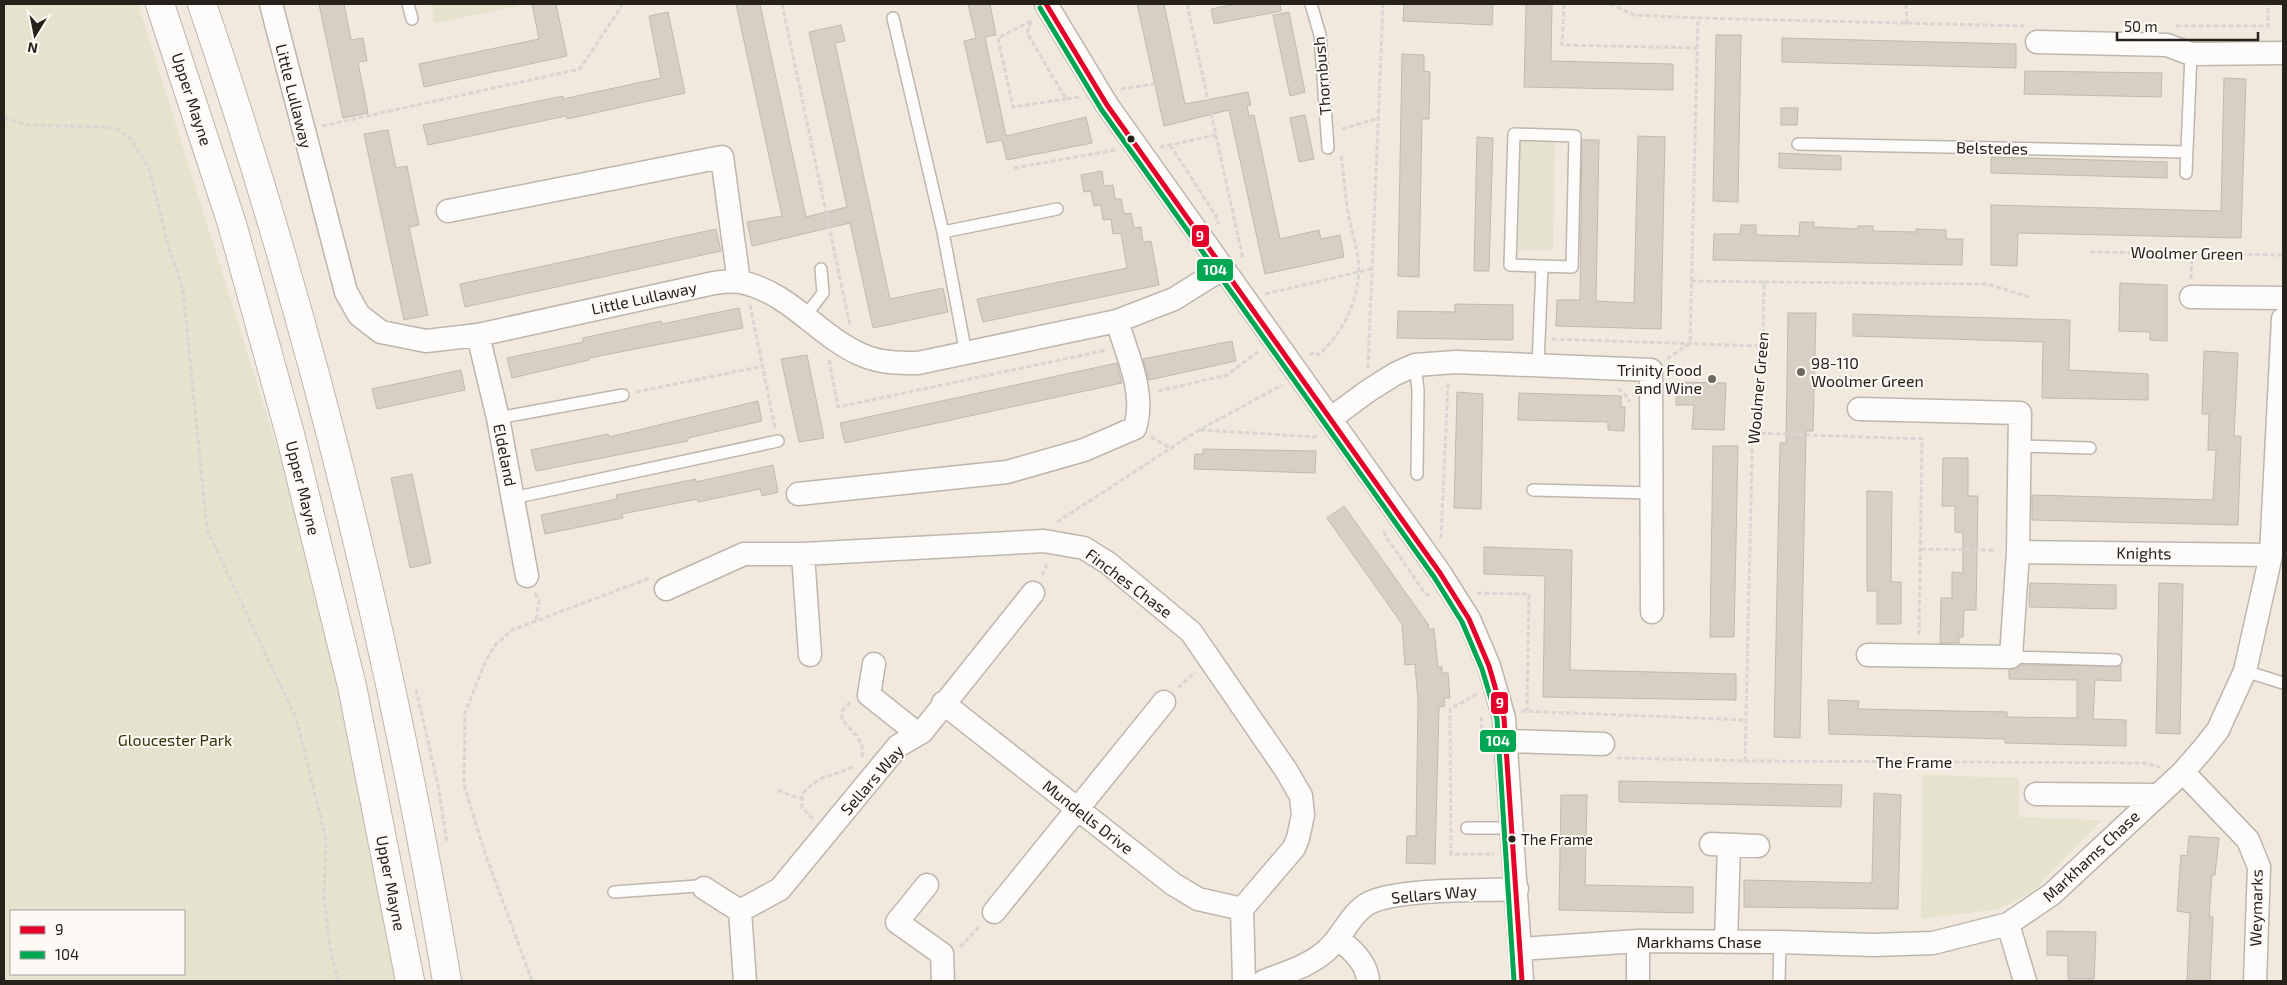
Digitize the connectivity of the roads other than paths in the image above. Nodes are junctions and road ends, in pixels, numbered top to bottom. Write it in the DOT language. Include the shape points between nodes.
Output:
graph roads {
  1 [pos="160,4"];
  2 [pos="202,4"];
  3 [pos="271,4"];
  4 [pos="408,4"];
  5 [pos="1046,4"];
  6 [pos="1310,4"];
  7 [pos="893,18"];
  8 [pos="412,19"];
  9 [pos="2037,42"];
  10 [pos="2283,53"];
  11 [pos="2191,54"];
  12 [pos="1798,144"];
  13 [pos="1328,148"];
  14 [pos="2186,152"];
  15 [pos="2186,173"];
  16 [pos="1057,209"];
  17 [pos="448,211"];
  18 [pos="943,232"];
  19 [pos="1542,266"];
  20 [pos="821,268"];
  21 [pos="1222,269"];
  22 [pos="744,290"];
  23 [pos="2191,297"];
  24 [pos="2283,298"];
  25 [pos="806,315"];
  26 [pos="2283,320"];
  27 [pos="1117,321"];
  28 [pos="478,335"];
  29 [pos="966,354"];
  30 [pos="1415,365"];
  31 [pos="1538,366"];
  32 [pos="624,395"];
  33 [pos="1859,409"];
  34 [pos="498,418"];
  35 [pos="1327,428"];
  36 [pos="778,441"];
  37 [pos="2020,446"];
  38 [pos="2090,448"];
  39 [pos="1417,474"];
  40 [pos="1533,490"];
  41 [pos="1651,493"];
  42 [pos="798,494"];
  43 [pos="513,498"];
  44 [pos="2018,552"];
  45 [pos="803,554"];
  46 [pos="2270,555"];
  47 [pos="527,576"];
  48 [pos="660,583"];
  49 [pos="1033,593"];
  50 [pos="1652,612"];
  51 [pos="810,655"];
  52 [pos="1868,655"];
  53 [pos="2011,657"];
  54 [pos="2116,660"];
  55 [pos="874,664"];
  56 [pos="2245,672"];
  57 [pos="2283,683"];
  58 [pos="1164,702"];
  59 [pos="943,703"];
  60 [pos="918,734"];
  61 [pos="1506,741"];
  62 [pos="1603,744"];
  63 [pos="2183,772"];
  64 [pos="2036,794"];
  65 [pos="2156,795"];
  66 [pos="1077,808"];
  67 [pos="1467,828"];
  68 [pos="1504,828"];
  69 [pos="1758,846"];
  70 [pos="927,884"];
  71 [pos="704,888"];
  72 [pos="1517,888"];
  73 [pos="614,892"];
  74 [pos="1242,909"];
  75 [pos="740,912"];
  76 [pos="994,912"];
  77 [pos="2008,924"];
  78 [pos="1338,938"];
  79 [pos="1638,942"];
  80 [pos="1726,942"];
  81 [pos="1780,942"];
  82 [pos="1520,949"];
  83 [pos="942,973"];
  84 [pos="410,981"];
  85 [pos="447,981"];
  86 [pos="745,981"];
  87 [pos="1244,981"];
  88 [pos="1264,981"];
  89 [pos="1368,981"];
  90 [pos="1522,981"];
  91 [pos="1638,981"];
  92 [pos="1779,981"];
  93 [pos="2025,981"];
  94 [pos="2255,981"];
  1 -- 84 [label="main road, Upper Mayne" via="232,224 290,434 352,686"];
  2 -- 85 [label="main road" via="281,248 339,460 415,798"];
  3 -- 28 [label="street, Little Lullaway" via="346,292 359,315 381,332 426,341"];
  4 -- 8 [label="lane"];
  5 -- 21 [label="street" via="1107,105 1130,150"];
  6 -- 13 [label="lane, Thornbush" via="1320,35 1333,131"];
  7 -- 18 [label="lane"];
  9 -- 11 [label="street" via="2167,44"];
  10 -- 11 [label="street"];
  11 -- 14 [label="lane"];
  12 -- 14 [label="lane, Belstedes"];
  14 -- 15 [label="lane"];
  16 -- 18 [label="lane"];
  17 -- 22 [label="street" via="722,158"];
  18 -- 29 [label="lane"];
  19 -- 19 [label="lane" via="1572,267 1575,136 1514,134 1510,265"];
  19 -- 31 [label="lane"];
  20 -- 25 [label="lane" via="823,293"];
  21 -- 27 [label="street, Little Lullaway" via="1174,299"];
  21 -- 35 [label="street" via="1297,372"];
  22 -- 25 [label="street, Little Lullaway" via="781,298"];
  22 -- 28 [label="street, Little Lullaway" via="714,283"];
  23 -- 24 [label="street"];
  25 -- 29 [label="street, Little Lullaway" via="856,351 887,363 918,363"];
  26 -- 46 [label="street, Markhams Chase"];
  27 -- 29 [label="street, Little Lullaway"];
  27 -- 42 [label="street" via="1139,396 1135,428 1084,450 1007,472"];
  28 -- 34 [label="street, Eldeland"];
  30 -- 31 [label="street" via="1456,362"];
  30 -- 35 [label="street" via="1368,391"];
  30 -- 39 [label="lane" via="1418,390"];
  31 -- 41 [label="street" via="1650,370"];
  32 -- 34 [label="lane"];
  33 -- 37 [label="street" via="2020,413"];
  34 -- 43 [label="street, Eldeland"];
  35 -- 61 [label="street" via="1440,573 1469,619 1500,700"];
  36 -- 43 [label="lane"];
  37 -- 38 [label="lane"];
  37 -- 44 [label="street"];
  40 -- 41 [label="lane"];
  41 -- 50 [label="street"];
  43 -- 47 [label="street, Eldeland"];
  44 -- 46 [label="street, Knights"];
  44 -- 53 [label="street"];
  45 -- 48 [label="street, Finches Chase" via="744,554"];
  45 -- 51 [label="street"];
  45 -- 74 [label="street, Finches Chase" via="1050,532 1108,563 1191,632 1301,796 1303,814 1294,848"];
  46 -- 56 [label="street, Markhams Chase"];
  49 -- 59 [label="street, Sellars Way"];
  52 -- 53 [label="street"];
  53 -- 54 [label="lane"];
  55 -- 60 [label="street" via="870,695"];
  56 -- 57 [label="lane"];
  56 -- 63 [label="street, Markhams Chase" via="2218,730"];
  58 -- 66 [label="street"];
  59 -- 60 [label="street, Sellars Way"];
  59 -- 66 [label="street, Mundells Drive"];
  60 -- 75 [label="street, Sellars Way" via="898,746 780,889"];
  61 -- 62 [label="street"];
  61 -- 68 [label="street"];
  63 -- 65 [label="street, Markhams Chase"];
  63 -- 94 [label="street, Weymarks" via="2248,840 2259,867"];
  64 -- 65 [label="street"];
  65 -- 77 [label="street, Markhams Chase" via="2052,894"];
  66 -- 74 [label="street, Mundells Drive" via="1173,884 1198,899"];
  66 -- 76 [label="street"];
  67 -- 68 [label="lane"];
  68 -- 72 [label="street"];
  69 -- 80 [label="street" via="1720,844"];
  70 -- 83 [label="street" via="897,922 942,954"];
  71 -- 73 [label="lane"];
  71 -- 75 [label="street"];
  72 -- 78 [label="street, Sellars Way" via="1385,898 1358,911"];
  72 -- 82 [label="street"];
  74 -- 87 [label="street"];
  75 -- 86 [label="street"];
  77 -- 81 [label="street, Markhams Chase" via="1933,943"];
  77 -- 93 [label="street"];
  78 -- 88 [label="street, Sellars Way" via="1330,948 1307,963"];
  78 -- 89 [label="street" via="1355,952"];
  79 -- 80 [label="street, Markhams Chase"];
  79 -- 82 [label="street, Markhams Chase"];
  79 -- 91 [label="street"];
  80 -- 81 [label="street, Markhams Chase"];
  81 -- 92 [label="lane"];
  82 -- 90 [label="street"];
}
